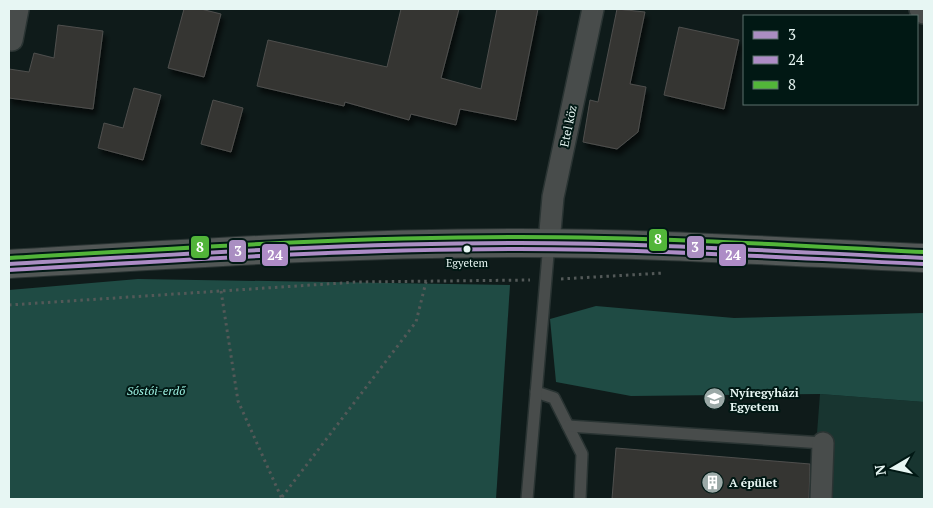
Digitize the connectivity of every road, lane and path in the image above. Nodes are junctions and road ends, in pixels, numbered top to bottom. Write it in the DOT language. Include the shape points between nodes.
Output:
graph roads {
  1 [pos="18,9"];
  2 [pos="593,9"];
  3 [pos="920,9"];
  4 [pos="924,13"];
  5 [pos="12,40"];
  6 [pos="549,243"];
  7 [pos="924,258"];
  8 [pos="9,264"];
  9 [pos="674,272"];
  10 [pos="546,280"];
  11 [pos="426,282"];
  12 [pos="221,291"];
  13 [pos="9,305"];
  14 [pos="536,392"];
  15 [pos="568,426"];
  16 [pos="823,443"];
  17 [pos="282,498"];
  18 [pos="527,499"];
  19 [pos="580,499"];
  20 [pos="820,499"];
  1 -- 5 [label="street"];
  2 -- 6 [label="street, Etel köz" via="553,197"];
  3 -- 4 [label="street"];
  6 -- 7 [label="main road"];
  6 -- 8 [label="main road" via="301,249"];
  6 -- 10 [label="lane"];
  9 -- 10 [label="path"];
  10 -- 11 [label="path"];
  10 -- 14 [label="lane"];
  11 -- 12 [label="path" via="357,282"];
  11 -- 17 [label="path" via="416,322"];
  12 -- 13 [label="path"];
  12 -- 17 [label="path" via="238,401"];
  14 -- 15 [label="lane" via="554,398"];
  14 -- 18 [label="lane"];
  15 -- 16 [label="lane"];
  15 -- 19 [label="lane" via="582,454"];
  16 -- 20 [label="street"];
}
